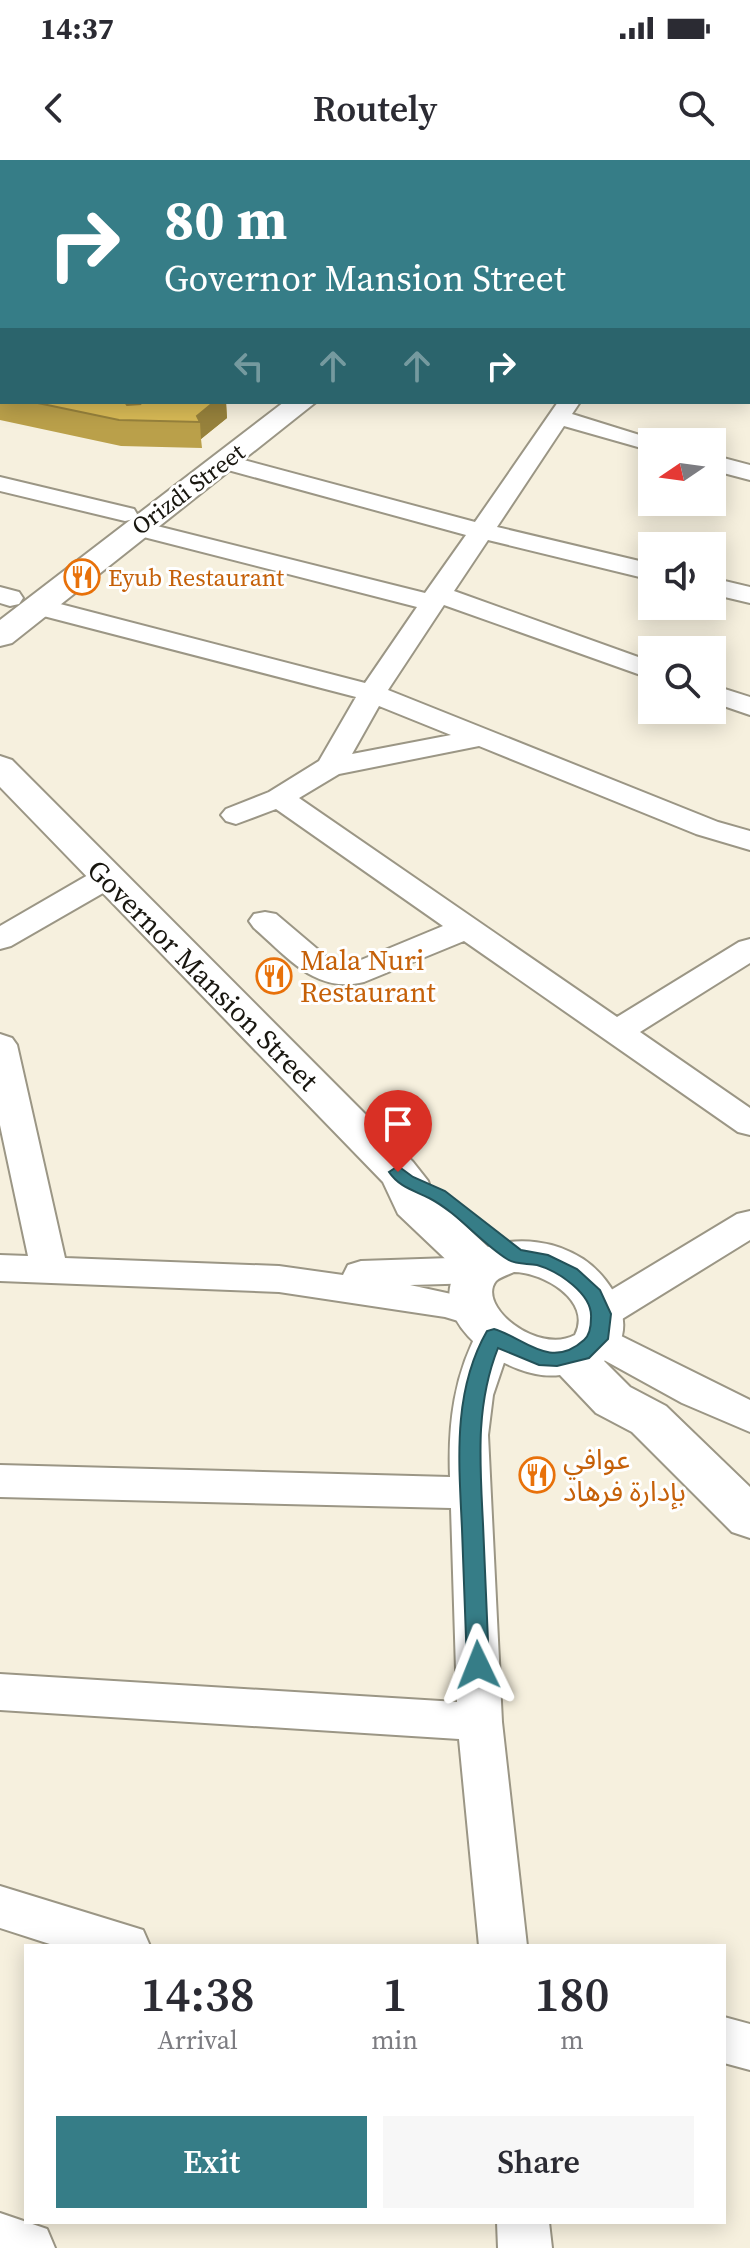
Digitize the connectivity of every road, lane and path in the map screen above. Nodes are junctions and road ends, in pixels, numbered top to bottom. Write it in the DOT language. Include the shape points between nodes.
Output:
graph roads {
  1 [pos="272,404"];
  2 [pos="299,404"];
  3 [pos="601,404"];
  4 [pos="563,410"];
  5 [pos="585,425"];
  6 [pos="638,440"];
  7 [pos="225,462"];
  8 [pos="726,466"];
  9 [pos="750,473"];
  10 [pos="0,484"];
  11 [pos="131,521"];
  12 [pos="481,531"];
  13 [pos="638,569"];
  14 [pos="726,589"];
  15 [pos="750,595"];
  16 [pos="435,598"];
  17 [pos="12,601"];
  18 [pos="0,636"];
  19 [pos="638,666"];
  20 [pos="372,693"];
  21 [pos="726,698"];
  22 [pos="750,707"];
  23 [pos="483,737"];
  24 [pos="0,767"];
  25 [pos="330,767"];
  26 [pos="279,798"];
  27 [pos="236,815"];
  28 [pos="750,841"];
  29 [pos="106,878"];
  30 [pos="265,921"];
  31 [pos="467,928"];
  32 [pos="0,939"];
  33 [pos="749,953"];
  34 [pos="616,1032"];
  35 [pos="0,1045"];
  36 [pos="750,1124"];
  37 [pos="750,1223"];
  38 [pos="0,1268"];
  39 [pos="49,1270"];
  40 [pos="489,1289"];
  41 [pos="591,1338"];
  42 [pos="750,1417"];
  43 [pos="0,1481"];
  44 [pos="471,1493"];
  45 [pos="750,1518"];
  46 [pos="0,1692"];
  47 [pos="480,1722"];
  48 [pos="0,1907"];
  49 [pos="120,1944"];
  50 [pos="503,1944"];
  51 [pos="726,2041"];
  52 [pos="750,2047"];
  53 [pos="523,2224"];
  54 [pos="525,2248"];
  1 -- 11 [label="main road, Orizdi Street"];
  2 -- 7 [label="main road, Orizdi Street"];
  3 -- 5 [label="street"];
  4 -- 5 [label="street"];
  4 -- 12 [label="street"];
  5 -- 6 [label="street"];
  7 -- 11 [label="main road, Orizdi Street"];
  7 -- 12 [label="street"];
  8 -- 9 [label="street"];
  10 -- 11 [label="street"];
  11 -- 16 [label="street"];
  11 -- 17 [label="main road, Orizdi Street"];
  12 -- 13 [label="street"];
  12 -- 16 [label="street"];
  14 -- 15 [label="street"];
  16 -- 19 [label="street"];
  16 -- 20 [label="street"];
  17 -- 18 [label="main road, Orizdi Street"];
  17 -- 20 [label="street"];
  20 -- 23 [label="street"];
  20 -- 25 [label="street"];
  21 -- 22 [label="street"];
  23 -- 25 [label="street"];
  23 -- 28 [label="street"];
  24 -- 29 [label="main road, Governor Mansion Street"];
  25 -- 26 [label="street"];
  26 -- 27 [label="street"];
  26 -- 31 [label="street"];
  29 -- 32 [label="street"];
  29 -- 40 [label="main road, Governor Mansion Street" via="406,1181 414,1203"];
  30 -- 31 [label="street" via="326,973 338,976 353,975"];
  31 -- 34 [label="street"];
  33 -- 34 [label="street"];
  34 -- 36 [label="street"];
  35 -- 39 [label="street"];
  37 -- 41 [label="street"];
  38 -- 39 [label="street"];
  39 -- 40 [label="street" via="279,1279 445,1304"];
  40 -- 41 [label="main road, Governor Mansion Street" via="531,1356 548,1359"];
  40 -- 41 [label="main road" via="541,1259 564,1269 586,1286"];
  40 -- 44 [label="street" via="468,1435"];
  41 -- 42 [label="street"];
  41 -- 45 [label="main road" via="613,1400 649,1419"];
  43 -- 44 [label="street"];
  44 -- 47 [label="street"];
  46 -- 47 [label="street"];
  47 -- 50 [label="street"];
  48 -- 49 [label="street"];
  51 -- 52 [label="street"];
  53 -- 54 [label="street"];
}
